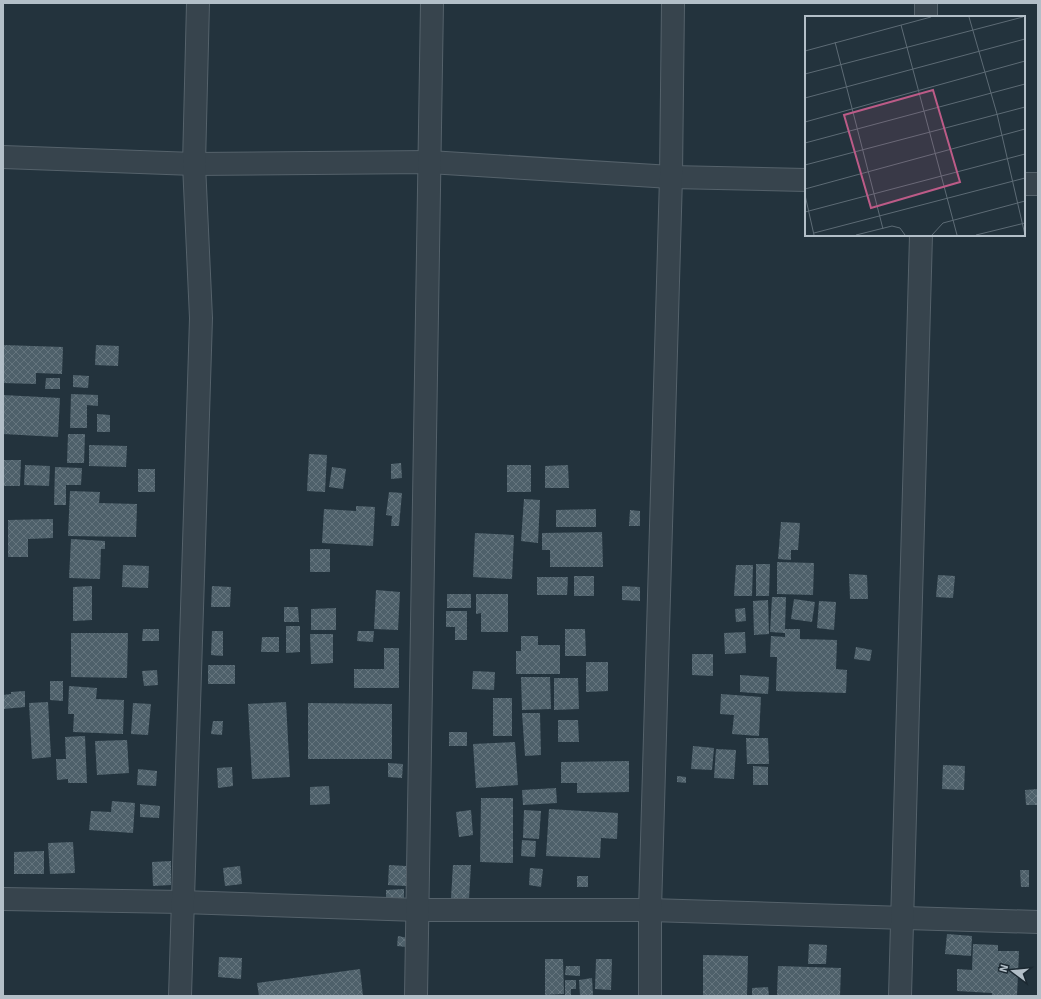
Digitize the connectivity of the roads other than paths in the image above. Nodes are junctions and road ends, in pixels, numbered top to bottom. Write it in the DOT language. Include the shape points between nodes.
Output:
graph roads {
  1 [pos="198,3"];
  2 [pos="432,3"];
  3 [pos="673,3"];
  4 [pos="926,3"];
  5 [pos="926,16"];
  6 [pos="3,157"];
  7 [pos="429,162"];
  8 [pos="194,164"];
  9 [pos="672,177"];
  10 [pos="805,180"];
  11 [pos="1025,184"];
  12 [pos="1038,184"];
  13 [pos="921,236"];
  14 [pos="3,899"];
  15 [pos="182,902"];
  16 [pos="418,910"];
  17 [pos="650,910"];
  18 [pos="902,916"];
  19 [pos="1038,922"];
  20 [pos="180,996"];
  21 [pos="416,996"];
  22 [pos="650,996"];
  23 [pos="900,996"];
  1 -- 8 [label="street"];
  2 -- 7 [label="street"];
  3 -- 9 [label="street"];
  4 -- 5 [label="street"];
  6 -- 8 [label="street"];
  7 -- 8 [label="street"];
  7 -- 9 [label="street"];
  7 -- 16 [label="street"];
  8 -- 15 [label="street" via="201,318"];
  9 -- 10 [label="street"];
  9 -- 17 [label="street"];
  11 -- 12 [label="street"];
  13 -- 18 [label="street"];
  14 -- 15 [label="street"];
  15 -- 16 [label="street"];
  15 -- 20 [label="street"];
  16 -- 17 [label="street"];
  16 -- 21 [label="street"];
  17 -- 18 [label="street"];
  17 -- 22 [label="street"];
  18 -- 19 [label="street"];
  18 -- 23 [label="street"];
}
